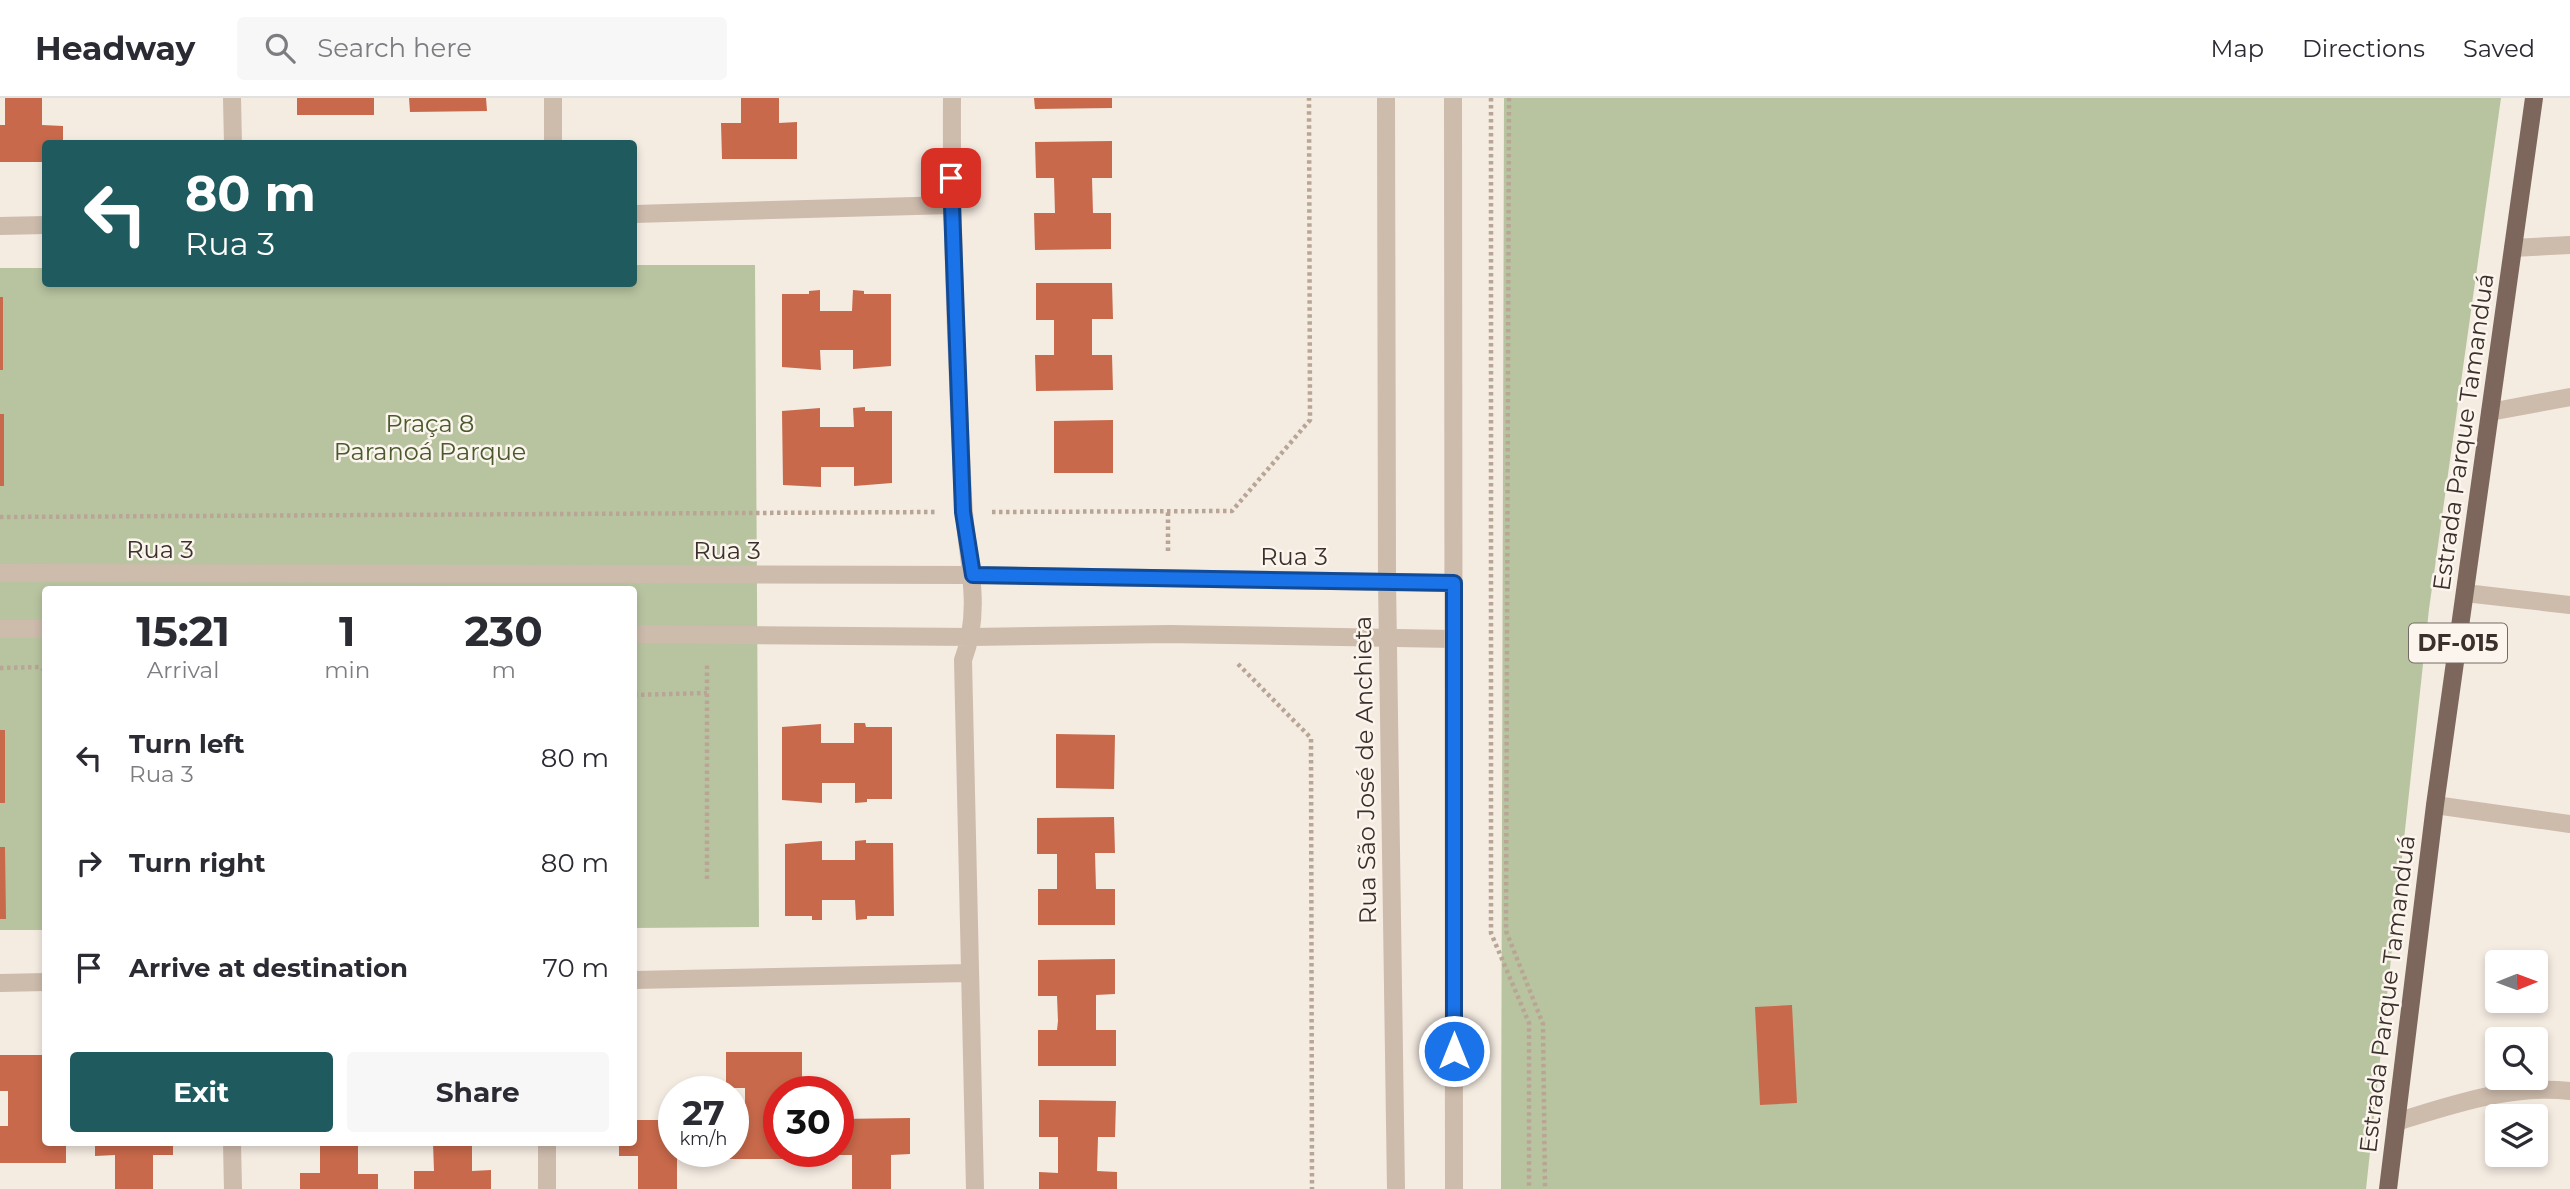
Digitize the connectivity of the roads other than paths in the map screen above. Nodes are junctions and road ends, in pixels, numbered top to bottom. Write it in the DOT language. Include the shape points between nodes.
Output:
graph roads {
  1 [pos="232,98"];
  2 [pos="553,98"];
  3 [pos="953,98"];
  4 [pos="1386,98"];
  5 [pos="1453,98"];
  6 [pos="2534,98"];
  7 [pos="233,140"];
  8 [pos="553,140"];
  9 [pos="951,205"];
  10 [pos="637,214"];
  11 [pos="42,225"];
  12 [pos="0,226"];
  13 [pos="2570,245"];
  14 [pos="2513,248"];
  15 [pos="2570,397"];
  16 [pos="2490,412"];
  17 [pos="0,573"];
  18 [pos="973,575"];
  19 [pos="1387,581"];
  20 [pos="1454,583"];
  21 [pos="2465,593"];
  22 [pos="2570,605"];
  23 [pos="0,628"];
  24 [pos="42,629"];
  25 [pos="637,634"];
  26 [pos="972,637"];
  27 [pos="1388,639"];
  28 [pos="1454,639"];
  29 [pos="2435,805"];
  30 [pos="2570,824"];
  31 [pos="969,973"];
  32 [pos="637,980"];
  33 [pos="42,982"];
  34 [pos="0,983"];
  35 [pos="2570,1091"];
  36 [pos="2396,1122"];
  37 [pos="232,1146"];
  38 [pos="547,1146"];
  39 [pos="233,1189"];
  40 [pos="547,1189"];
  41 [pos="975,1189"];
  42 [pos="1396,1189"];
  43 [pos="1454,1189"];
  44 [pos="2388,1189"];
  1 -- 7 [label="street"];
  2 -- 8 [label="street"];
  3 -- 9 [label="street"];
  4 -- 19 [label="street, Rua São José de Anchieta"];
  5 -- 20 [label="street"];
  6 -- 14 [label="main road, Estrada Parque Tamanduá / DF-015"];
  9 -- 10 [label="street"];
  9 -- 18 [label="street" via="963,512"];
  11 -- 12 [label="street"];
  13 -- 14 [label="street"];
  14 -- 16 [label="main road, Estrada Parque Tamanduá / DF-015"];
  15 -- 16 [label="street"];
  16 -- 21 [label="main road, Estrada Parque Tamanduá / DF-015"];
  17 -- 18 [label="street, Rua 3"];
  18 -- 19 [label="street, Rua 3"];
  18 -- 26 [label="street"];
  19 -- 20 [label="street, Rua 3"];
  19 -- 27 [label="street, Rua São José de Anchieta"];
  20 -- 28 [label="street"];
  21 -- 22 [label="street"];
  21 -- 29 [label="main road, Estrada Parque Tamanduá / DF-015"];
  23 -- 24 [label="street"];
  25 -- 26 [label="street"];
  26 -- 27 [label="street" via="1169,634"];
  26 -- 31 [label="street" via="963,660"];
  27 -- 28 [label="street"];
  27 -- 42 [label="street, Rua São José de Anchieta"];
  28 -- 43 [label="street"];
  29 -- 30 [label="street"];
  29 -- 36 [label="main road, Estrada Parque Tamanduá / DF-015"];
  31 -- 32 [label="street"];
  31 -- 41 [label="street"];
  33 -- 34 [label="street"];
  35 -- 36 [label="street" via="2478,1097"];
  36 -- 44 [label="main road, Estrada Parque Tamanduá / DF-015"];
  37 -- 39 [label="street"];
  38 -- 40 [label="street"];
}
